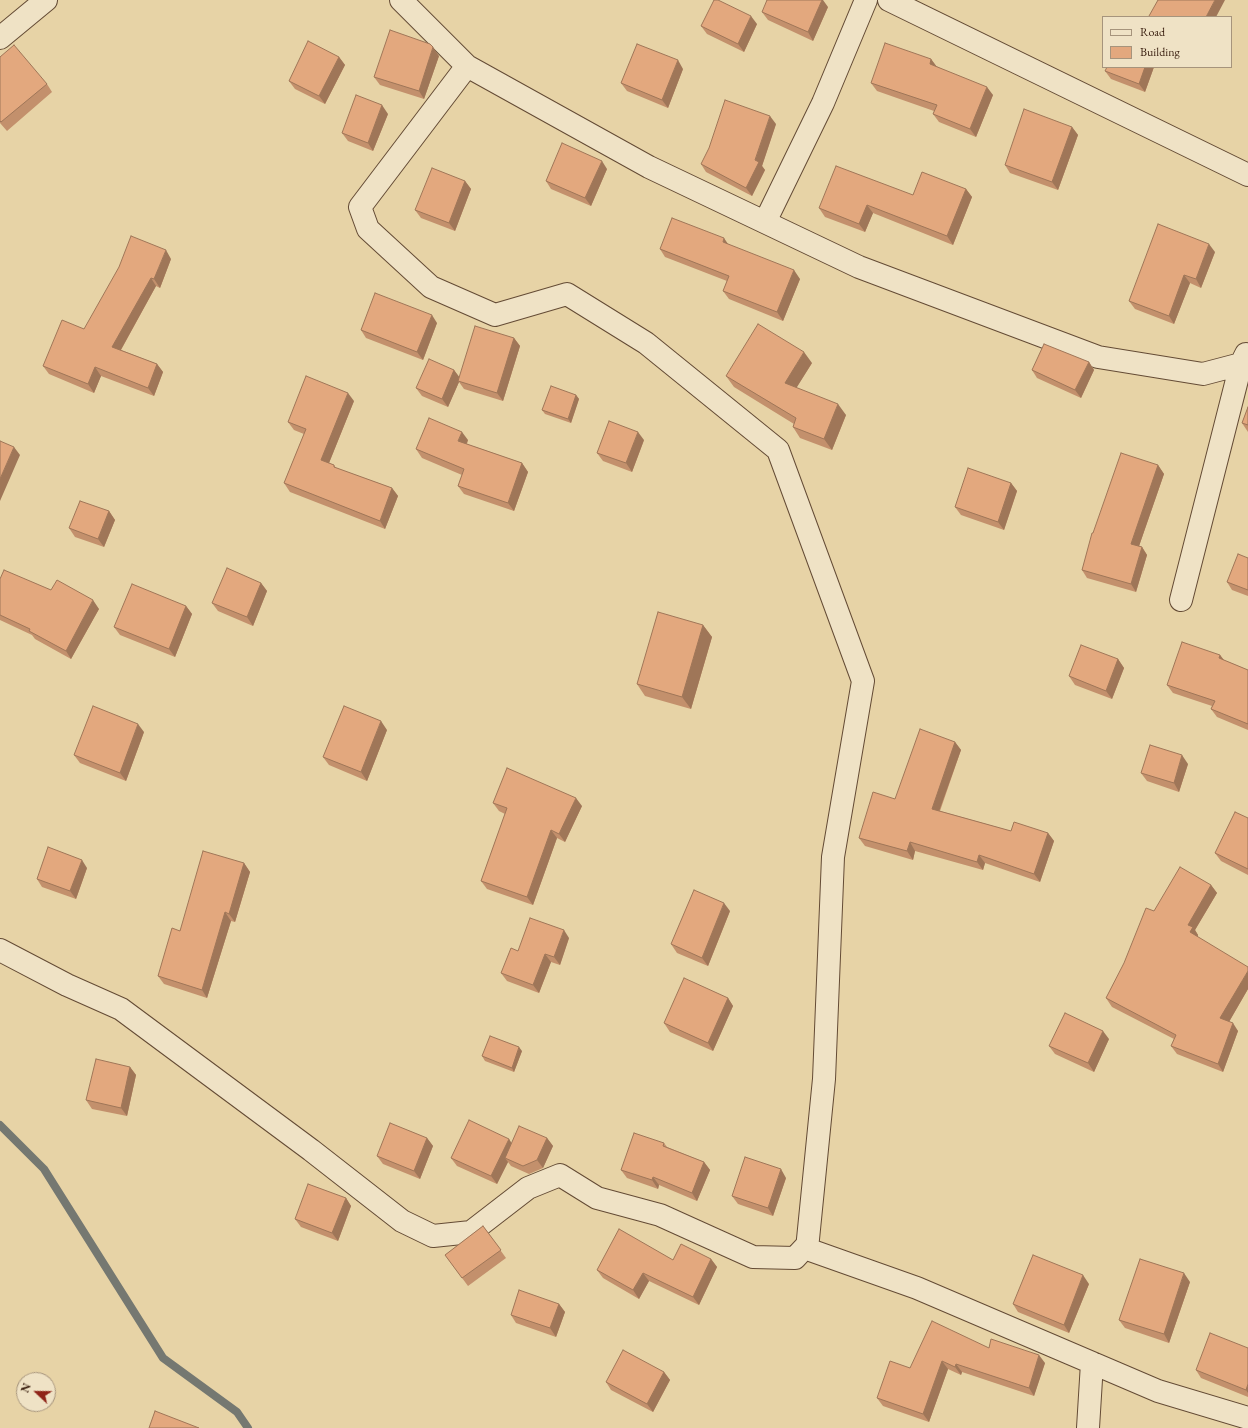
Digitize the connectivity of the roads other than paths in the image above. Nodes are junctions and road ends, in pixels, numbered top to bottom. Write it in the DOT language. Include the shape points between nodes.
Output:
graph roads {
  1 [pos="46,0"];
  2 [pos="401,0"];
  3 [pos="866,0"];
  4 [pos="889,0"];
  5 [pos="0,38"];
  6 [pos="467,66"];
  7 [pos="1248,175"];
  8 [pos="765,222"];
  9 [pos="1246,361"];
  10 [pos="1181,600"];
  11 [pos="0,950"];
  12 [pos="808,1244"];
  13 [pos="1092,1363"];
  14 [pos="1248,1418"];
  15 [pos="1088,1428"];
  1 -- 5 [label="street"];
  2 -- 6 [label="street"];
  3 -- 8 [label="street" via="823,103"];
  4 -- 7 [label="street"];
  6 -- 8 [label="street" via="649,167"];
  6 -- 12 [label="street" via="360,207 368,229 431,287 495,315 567,294 646,342 778,450 863,680 833,857 824,1079"];
  8 -- 9 [label="street" via="859,268 1098,357 1203,374"];
  9 -- 10 [label="street"];
  11 -- 12 [label="street" via="67,985 121,1009 402,1221 433,1236 471,1232 528,1188 560,1175 597,1198 660,1215 753,1257 795,1258"];
  12 -- 13 [label="street" via="807,1249 917,1288"];
  13 -- 14 [label="street" via="1158,1391"];
  13 -- 15 [label="street"];
}
